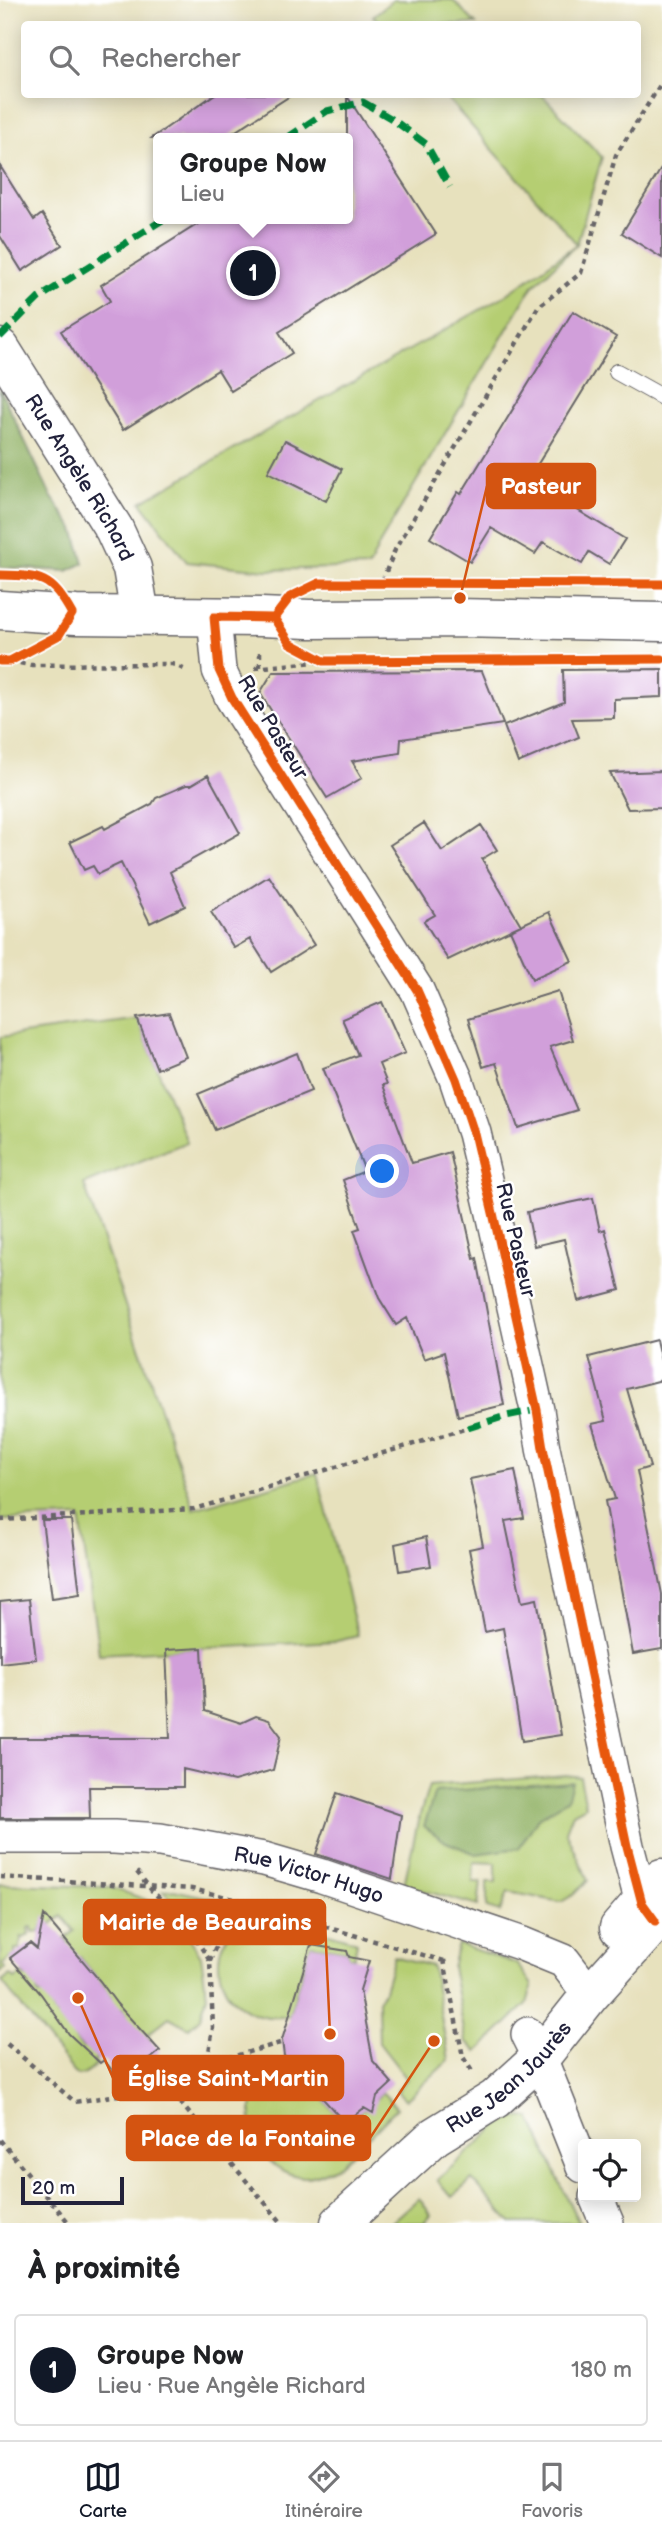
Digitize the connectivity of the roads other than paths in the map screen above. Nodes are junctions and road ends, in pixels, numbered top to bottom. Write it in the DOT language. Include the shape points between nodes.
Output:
graph roads {
  1 [pos="0,348"];
  2 [pos="617,372"];
  3 [pos="662,397"];
  4 [pos="0,610"];
  5 [pos="141,615"];
  6 [pos="214,617"];
  7 [pos="662,622"];
  8 [pos="0,1838"];
  9 [pos="655,1904"];
  10 [pos="584,1987"];
  11 [pos="534,2046"];
  12 [pos="435,2136"];
  13 [pos="578,2154"];
  14 [pos="598,2202"];
  15 [pos="341,2223"];
  16 [pos="607,2223"];
  1 -- 5 [label="main road, Rue Angèle Richard" via="114,529 132,568"];
  2 -- 3 [label="lane"];
  4 -- 5 [label="main road"];
  5 -- 6 [label="main road"];
  6 -- 7 [label="main road"];
  6 -- 9 [label="street, Rue Pasteur" via="219,670 238,709 416,990 456,1079 474,1133 537,1410 621,1821"];
  8 -- 10 [label="street, Rue Victor Hugo" via="160,1840 264,1859 520,1943 564,1961"];
  9 -- 10 [label="main road, Rue Jean Jaurès"];
  10 -- 11 [label="main road, Rue Jean Jaurès"];
  11 -- 12 [label="main road" via="479,2080"];
  11 -- 12 [label="main road, Rue Jean Jaurès" via="495,2099"];
  11 -- 13 [label="street"];
  12 -- 15 [label="main road, Rue Jean Jaurès"];
  14 -- 16 [label="street"];
}
